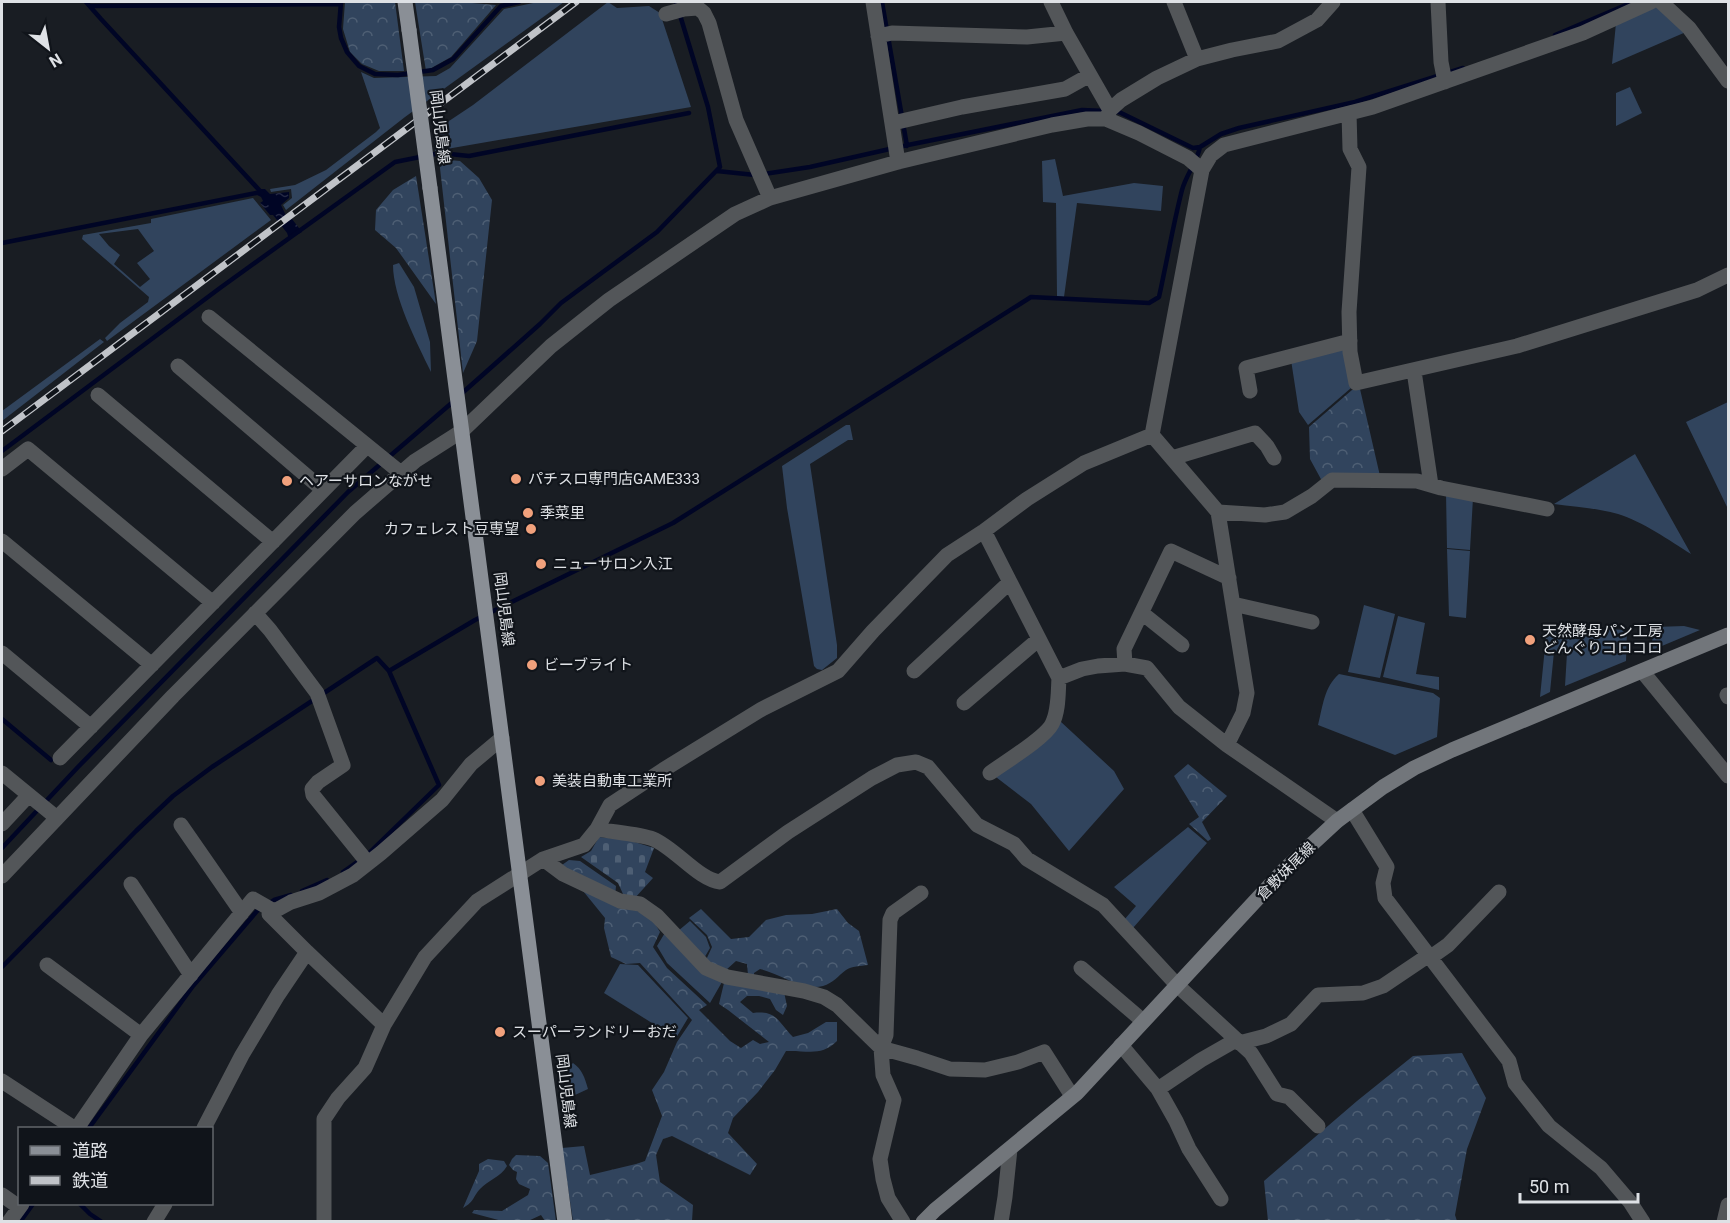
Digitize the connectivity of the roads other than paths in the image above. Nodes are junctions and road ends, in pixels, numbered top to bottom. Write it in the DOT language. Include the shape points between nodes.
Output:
graph roads {
  1 [pos="405,2"];
  2 [pos="873,2"];
  3 [pos="1046,2"];
  4 [pos="1052,2"];
  5 [pos="1174,2"];
  6 [pos="1333,2"];
  7 [pos="1438,2"];
  8 [pos="1651,2"];
  9 [pos="1661,2"];
  10 [pos="674,12"];
  11 [pos="1066,33"];
  12 [pos="885,35"];
  13 [pos="1197,59"];
  14 [pos="1090,75"];
  15 [pos="1444,76"];
  16 [pos="1728,81"];
  17 [pos="1349,113"];
  18 [pos="1108,115"];
  19 [pos="899,122"];
  20 [pos="897,153"];
  21 [pos="1196,165"];
  22 [pos="770,198"];
  23 [pos="1728,275"];
  24 [pos="209,317"];
  25 [pos="1350,341"];
  26 [pos="178,366"];
  27 [pos="1414,370"];
  28 [pos="1250,391"];
  29 [pos="98,395"];
  30 [pos="461,423"];
  31 [pos="1152,435"];
  32 [pos="367,446"];
  33 [pos="1172,458"];
  34 [pos="1274,458"];
  35 [pos="2,469"];
  36 [pos="398,471"];
  37 [pos="1431,485"];
  38 [pos="323,490"];
  39 [pos="1547,509"];
  40 [pos="1218,512"];
  41 [pos="984,531"];
  42 [pos="2,541"];
  43 [pos="273,542"];
  44 [pos="1229,578"];
  45 [pos="1010,582"];
  46 [pos="213,603"];
  47 [pos="1233,604"];
  48 [pos="255,613"];
  49 [pos="1142,613"];
  50 [pos="1312,622"];
  51 [pos="1728,635"];
  52 [pos="1039,639"];
  53 [pos="1182,645"];
  54 [pos="2,653"];
  55 [pos="1125,664"];
  56 [pos="152,665"];
  57 [pos="1642,670"];
  58 [pos="914,671"];
  59 [pos="1059,678"];
  60 [pos="964,704"];
  61 [pos="91,727"];
  62 [pos="502,738"];
  63 [pos="1227,745"];
  64 [pos="60,758"];
  65 [pos="2,772"];
  66 [pos="990,772"];
  67 [pos="1728,776"];
  68 [pos="32,797"];
  69 [pos="1352,810"];
  70 [pos="53,815"];
  71 [pos="1337,821"];
  72 [pos="2,824"];
  73 [pos="181,825"];
  74 [pos="597,829"];
  75 [pos="364,859"];
  76 [pos="543,859"];
  77 [pos="520,873"];
  78 [pos="2,876"];
  79 [pos="131,884"];
  80 [pos="1499,892"];
  81 [pos="921,893"];
  82 [pos="268,907"];
  83 [pos="242,913"];
  84 [pos="307,952"];
  85 [pos="1430,956"];
  86 [pos="47,965"];
  87 [pos="1081,968"];
  88 [pos="191,975"];
  89 [pos="1177,986"];
  90 [pos="1143,1022"];
  91 [pos="384,1025"];
  92 [pos="141,1035"];
  93 [pos="1238,1042"];
  94 [pos="1121,1045"];
  95 [pos="880,1048"];
  96 [pos="2,1081"];
  97 [pos="1158,1089"];
  98 [pos="1072,1096"];
  99 [pos="1318,1126"];
  100 [pos="73,1127"];
  101 [pos="76,1127"];
  102 [pos="205,1127"];
  103 [pos="1010,1149"];
  104 [pos="2,1195"];
  105 [pos="1221,1199"];
  106 [pos="18,1204"];
  107 [pos="20,1205"];
  108 [pos="164,1205"];
  109 [pos="1728,1205"];
  110 [pos="1005,1219"];
  111 [pos="9,1221"];
  112 [pos="154,1221"];
  113 [pos="324,1221"];
  114 [pos="565,1221"];
  115 [pos="903,1221"];
  116 [pos="923,1221"];
  117 [pos="1643,1221"];
  118 [pos="1724,1221"];
  1 -- 30 [label="main road, 岡山児島線, bridge"];
  2 -- 12 [label="street"];
  3 -- 4 [label="street"];
  4 -- 11 [label="street"];
  5 -- 13 [label="street"];
  6 -- 13 [label="street" via="1317,20 1278,41"];
  7 -- 15 [label="street"];
  8 -- 15 [label="street" via="1583,33"];
  9 -- 16 [label="street" via="1689,28"];
  10 -- 22 [label="street" via="698,8 704,13 736,120"];
  11 -- 12 [label="street" via="1027,37"];
  11 -- 14 [label="street"];
  12 -- 19 [label="street"];
  13 -- 18 [label="street" via="1121,100"];
  14 -- 18 [label="street"];
  14 -- 19 [label="street" via="1065,89"];
  15 -- 17 [label="street" via="1373,107"];
  17 -- 21 [label="street" via="1224,145"];
  17 -- 25 [label="street" via="1350,149 1359,167"];
  18 -- 20 [label="street"];
  18 -- 21 [label="street"];
  19 -- 20 [label="street"];
  20 -- 22 [label="street"];
  21 -- 31 [label="street"];
  22 -- 30 [label="street" via="735,214 609,300"];
  23 -- 27 [label="street" via="1697,290 1592,324"];
  24 -- 32 [label="street"];
  25 -- 27 [label="street" via="1356,383"];
  25 -- 28 [label="street" via="1246,368"];
  26 -- 38 [label="street"];
  27 -- 37 [label="street"];
  29 -- 43 [label="street"];
  30 -- 36 [label="street"];
  30 -- 62 [label="main road, 岡山児島線"];
  31 -- 33 [label="street"];
  31 -- 41 [label="street" via="1084,463"];
  32 -- 36 [label="street"];
  32 -- 38 [label="street"];
  33 -- 34 [label="street" via="1255,433"];
  33 -- 40 [label="street"];
  35 -- 46 [label="street" via="28,449"];
  36 -- 48 [label="street"];
  37 -- 39 [label="street"];
  37 -- 40 [label="street" via="1417,481 1332,480 1285,512"];
  38 -- 43 [label="street"];
  40 -- 44 [label="street"];
  41 -- 45 [label="street"];
  41 -- 74 [label="street" via="947,555 838,671 762,709 663,770 610,805"];
  42 -- 56 [label="street"];
  43 -- 46 [label="street"];
  44 -- 47 [label="street"];
  44 -- 49 [label="street" via="1171,551"];
  45 -- 52 [label="street"];
  45 -- 58 [label="street"];
  46 -- 56 [label="street"];
  47 -- 50 [label="street"];
  47 -- 63 [label="street" via="1247,693 1243,714"];
  48 -- 70 [label="street"];
  48 -- 75 [label="street" via="318,696 343,765 318,782 312,789 313,795"];
  49 -- 53 [label="street"];
  49 -- 55 [label="street" via="1125,649"];
  51 -- 57 [label="main road, 倉敷妹尾線"];
  52 -- 59 [label="street"];
  52 -- 60 [label="street"];
  54 -- 61 [label="street"];
  55 -- 59 [label="street" via="1082,669"];
  55 -- 63 [label="street" via="1148,668 1179,707"];
  56 -- 61 [label="street"];
  57 -- 67 [label="street"];
  57 -- 69 [label="main road, 倉敷妹尾線" via="1414,768"];
  59 -- 66 [label="street" via="1052,726"];
  61 -- 64 [label="street"];
  62 -- 75 [label="street" via="471,764 442,800"];
  62 -- 77 [label="main road, 岡山児島線"];
  63 -- 71 [label="street"];
  65 -- 68 [label="street"];
  68 -- 70 [label="street"];
  68 -- 72 [label="street"];
  69 -- 71 [label="main road, 倉敷妹尾線"];
  69 -- 85 [label="street" via="1386,867 1385,898"];
  70 -- 78 [label="street"];
  71 -- 89 [label="main road, 倉敷妹尾線" via="1284,870"];
  73 -- 83 [label="street"];
  74 -- 76 [label="street" via="584,845"];
  74 -- 89 [label="street" via="653,839 711,882 720,882 872,778 897,765 916,762 928,767 977,825 1014,844 1027,859 1103,904"];
  75 -- 82 [label="street" via="353,875 319,893"];
  76 -- 77 [label="street"];
  76 -- 95 [label="street" via="564,874 620,901 640,904 657,916 706,968 727,977 824,997"];
  77 -- 91 [label="street" via="477,901 425,957"];
  77 -- 114 [label="main road, 岡山児島線"];
  79 -- 88 [label="street"];
  80 -- 85 [label="street" via="1448,945"];
  81 -- 95 [label="street" via="893,913 890,920 886,1035"];
  82 -- 83 [label="street" via="253,899"];
  82 -- 84 [label="street" via="269,914"];
  83 -- 88 [label="street"];
  84 -- 91 [label="street"];
  84 -- 102 [label="street" via="242,1055"];
  85 -- 93 [label="street" via="1383,986 1363,993 1318,995 1291,1024 1266,1036"];
  85 -- 117 [label="street" via="1509,1061 1515,1083 1549,1126 1601,1168"];
  86 -- 92 [label="street"];
  87 -- 90 [label="street"];
  88 -- 92 [label="street"];
  89 -- 90 [label="main road, 倉敷妹尾線"];
  89 -- 93 [label="street"];
  90 -- 94 [label="main road, 倉敷妹尾線"];
  91 -- 113 [label="street" via="365,1068 324,1119"];
  92 -- 101 [label="street"];
  93 -- 97 [label="street" via="1201,1060"];
  93 -- 99 [label="street" via="1251,1053 1276,1094 1289,1097"];
  94 -- 97 [label="street"];
  94 -- 98 [label="main road, 倉敷妹尾線"];
  95 -- 98 [label="street" via="950,1069 985,1070 1044,1052"];
  95 -- 115 [label="street" via="883,1075 894,1101 880,1159 888,1198"];
  96 -- 100 [label="street"];
  97 -- 105 [label="street" via="1188,1149"];
  98 -- 103 [label="main road, 倉敷妹尾線"];
  103 -- 110 [label="street"];
  103 -- 116 [label="main road, 倉敷妹尾線"];
  104 -- 106 [label="street"];
  107 -- 111 [label="street"];
  108 -- 112 [label="street"];
  109 -- 118 [label="street"];
}
